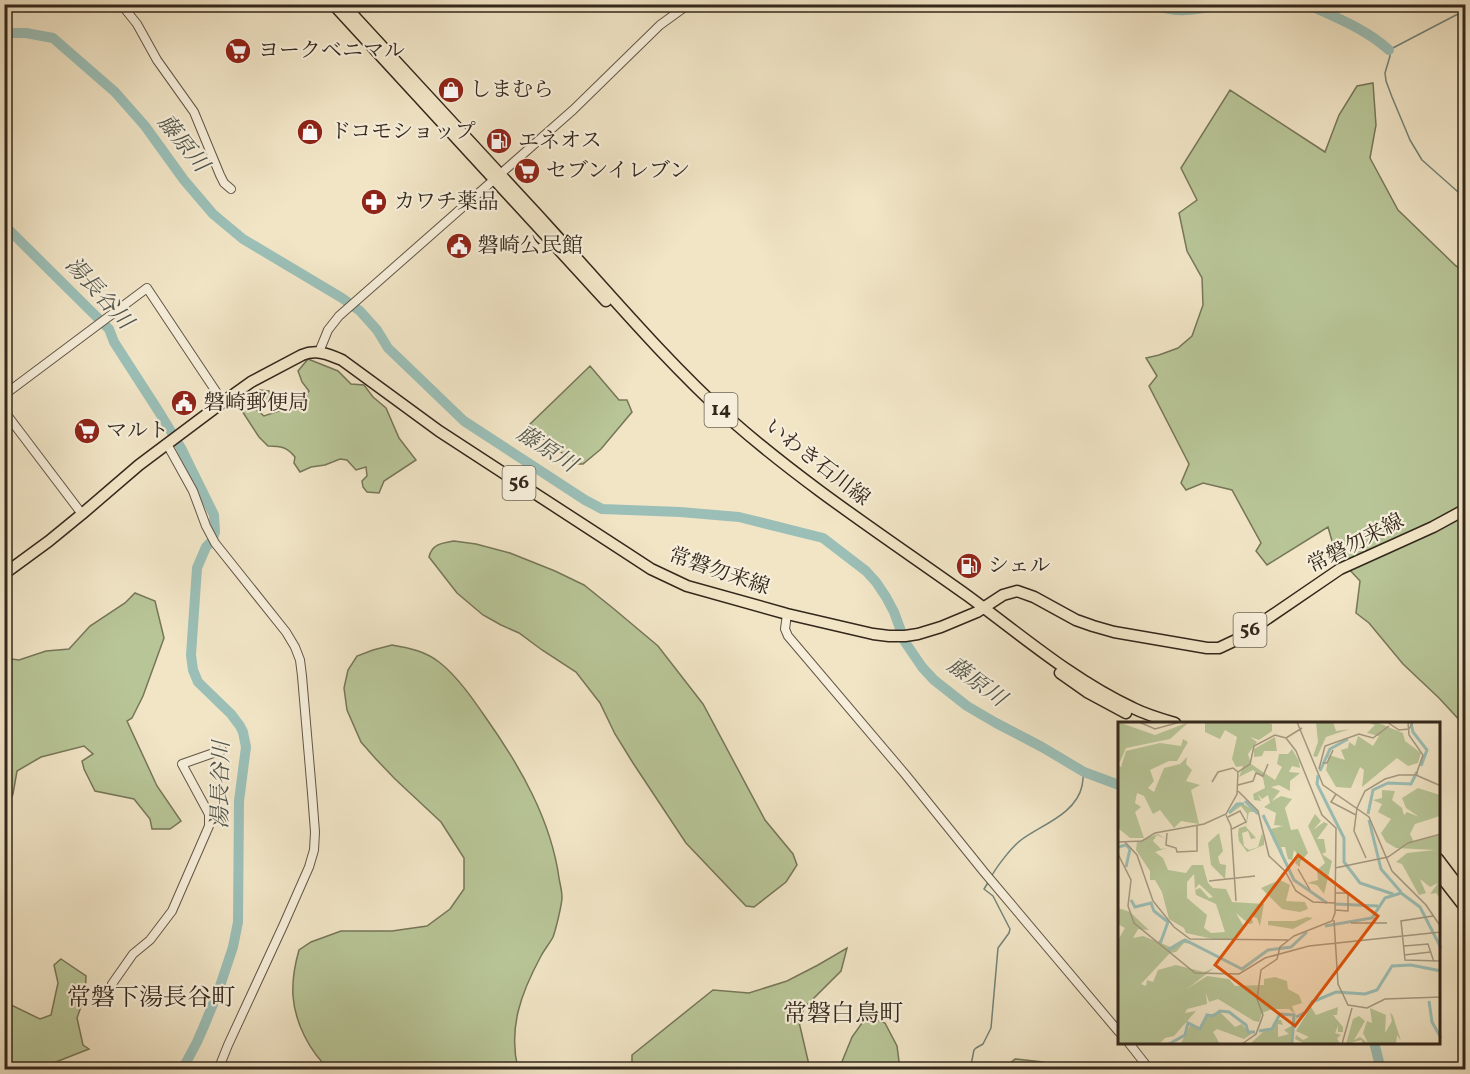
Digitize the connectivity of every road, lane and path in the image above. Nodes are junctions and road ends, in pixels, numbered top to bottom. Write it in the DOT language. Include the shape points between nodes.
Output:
graph roads {
  1 [pos="121,4"];
  2 [pos="333,4"];
  3 [pos="343,4"];
  4 [pos="689,4"];
  5 [pos="497,177"];
  6 [pos="231,189"];
  7 [pos="319,352"];
  8 [pos="4,395"];
  9 [pos="223,402"];
  10 [pos="4,411"];
  11 [pos="173,440"];
  12 [pos="1466,509"];
  13 [pos="82,514"];
  14 [pos="4,574"];
  15 [pos="980,610"];
  16 [pos="787,614"];
  17 [pos="1149,722"];
  18 [pos="1173,722"];
  19 [pos="222,750"];
  20 [pos="1440,862"];
  21 [pos="1440,876"];
  22 [pos="1466,896"];
  23 [pos="1466,909"];
  24 [pos="112,984"];
  25 [pos="1118,1031"];
  26 [pos="1130,1044"];
  27 [pos="218,1070"];
  28 [pos="1150,1070"];
  1 -- 6 [label="street" via="194,112 220,175"];
  2 -- 5 [label="main road, いわき石川線 / 14"];
  3 -- 5 [label="main road, いわき石川線 / 14"];
  4 -- 5 [label="street" via="660,25"];
  5 -- 7 [label="street" via="339,316"];
  5 -- 15 [label="main road, いわき石川線 / 14" via="730,419"];
  7 -- 9 [label="main road" via="307,352"];
  7 -- 16 [label="main road, 常磐勿来線 / 56" via="342,360 439,431 651,569 687,586"];
  8 -- 9 [label="street" via="147,288"];
  9 -- 11 [label="main road"];
  10 -- 13 [label="street"];
  11 -- 13 [label="main road"];
  11 -- 27 [label="street" via="210,534 286,632 297,652 315,832 309,867"];
  12 -- 15 [label="main road, 常磐勿来線 / 56" via="1340,569 1219,648 1093,626 1017,591"];
  13 -- 14 [label="main road"];
  15 -- 16 [label="main road, 常磐勿来線 / 56" via="918,634 890,636"];
  15 -- 17 [label="main road, いわき石川線 / 14" via="1072,682"];
  15 -- 18 [label="main road, いわき石川線 / 14" via="1088,684 1135,709"];
  16 -- 25 [label="street" via="788,636"];
  19 -- 24 [label="street" via="182,764 209,814 207,831 172,911"];
  20 -- 22 [label="main road"];
  21 -- 23 [label="main road"];
  26 -- 28 [label="street"];
}
